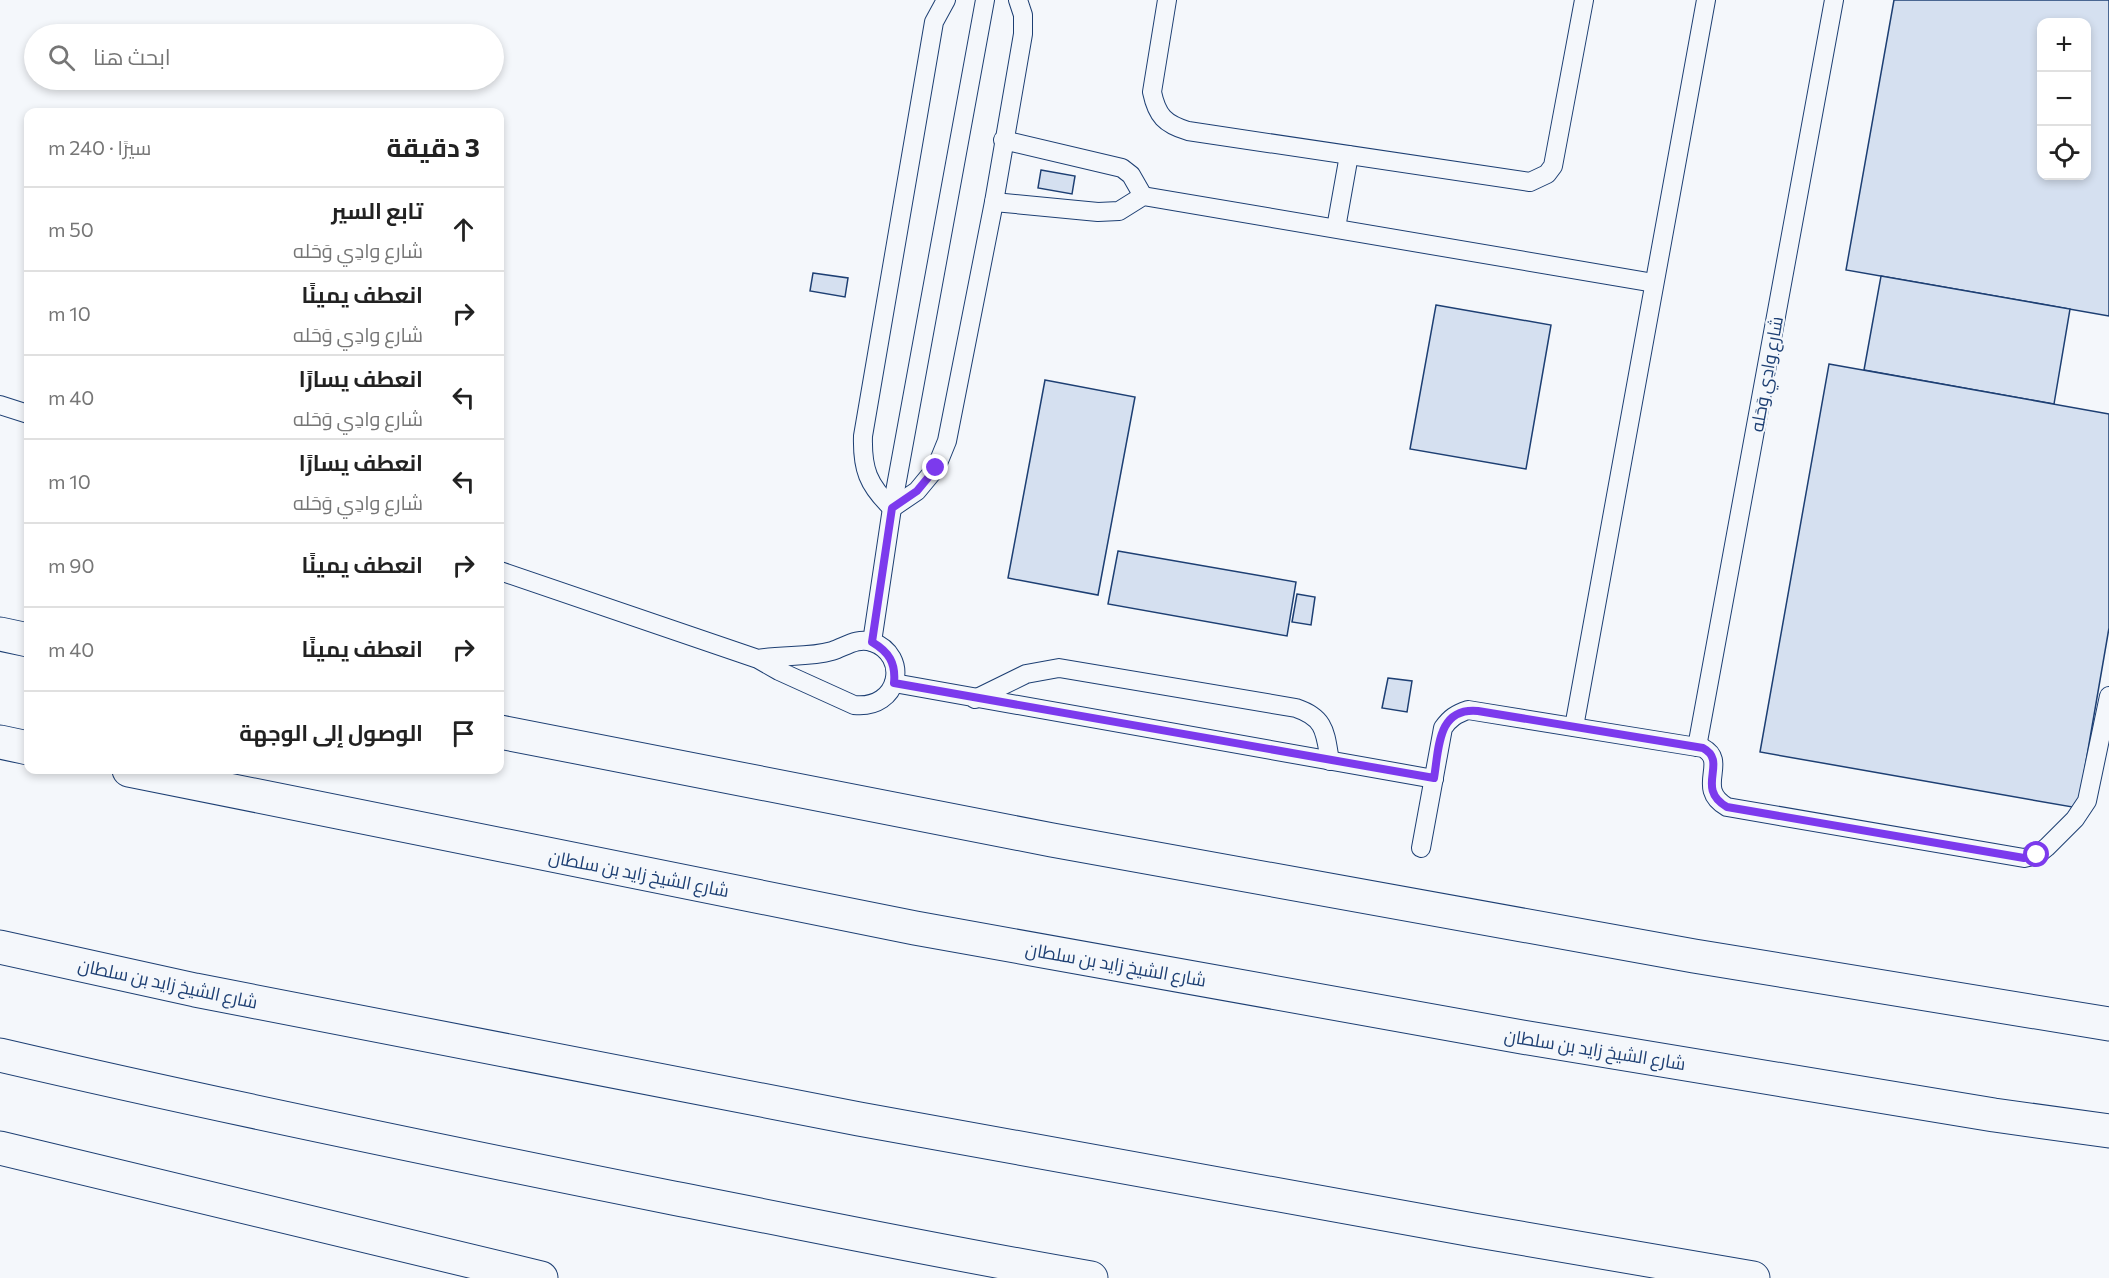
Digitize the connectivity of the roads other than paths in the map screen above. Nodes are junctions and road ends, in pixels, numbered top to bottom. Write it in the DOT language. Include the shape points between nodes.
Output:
graph roads {
  1 [pos="946,0"];
  2 [pos="985,0"];
  3 [pos="1018,0"];
  4 [pos="1167,0"];
  5 [pos="1584,0"];
  6 [pos="1706,0"];
  7 [pos="1834,0"];
  8 [pos="1003,140"];
  9 [pos="1349,155"];
  10 [pos="1143,196"];
  11 [pos="994,202"];
  12 [pos="1336,228"];
  13 [pos="1654,283"];
  14 [pos="0,405"];
  15 [pos="24,413"];
  16 [pos="892,508"];
  17 [pos="504,572"];
  18 [pos="0,634"];
  19 [pos="24,639"];
  20 [pos="872,642"];
  21 [pos="758,658"];
  22 [pos="894,683"];
  23 [pos="2109,696"];
  24 [pos="975,699"];
  25 [pos="1574,727"];
  26 [pos="504,733"];
  27 [pos="0,742"];
  28 [pos="24,747"];
  29 [pos="1697,747"];
  30 [pos="1330,761"];
  31 [pos="149,774"];
  32 [pos="1434,778"];
  33 [pos="1421,848"];
  34 [pos="0,946"];
  35 [pos="2109,1024"];
  36 [pos="0,1054"];
  37 [pos="2109,1131"];
  38 [pos="0,1148"];
  39 [pos="541,1278"];
  40 [pos="1091,1278"];
  41 [pos="1754,1278"];
  1 -- 16 [label="lane" via="934,22 863,436 862,457 867,476 877,494"];
  2 -- 16 [label="lane"];
  3 -- 8 [label="lane" via="1023,34"];
  4 -- 9 [label="lane" via="1152,92 1163,118 1188,131"];
  5 -- 9 [label="lane" via="1553,166 1547,174 1530,182"];
  6 -- 13 [label="lane"];
  7 -- 29 [label="lane, شارع وادِي وَحَله"];
  8 -- 10 [label="lane" via="1122,168"];
  8 -- 11 [label="lane"];
  9 -- 12 [label="lane"];
  10 -- 11 [label="lane" via="1119,211 1098,212"];
  10 -- 12 [label="lane"];
  11 -- 16 [label="lane" via="947,441 936,468 917,491"];
  12 -- 13 [label="lane"];
  13 -- 25 [label="lane"];
  14 -- 15 [label="lane"];
  16 -- 20 [label="lane"];
  17 -- 21 [label="lane"];
  18 -- 19 [label="main road"];
  20 -- 21 [label="lane" via="860,641 815,655"];
  20 -- 22 [label="lane" via="892,659"];
  21 -- 22 [label="lane" via="854,705 879,702"];
  22 -- 24 [label="lane"];
  23 -- 29 [label="lane" via="2087,801 2047,847 2024,858 1727,807 1712,792 1712,754"];
  24 -- 30 [label="lane"];
  24 -- 30 [label="lane" via="1026,674 1059,668 1284,706 1310,713 1320,723"];
  25 -- 29 [label="lane"];
  25 -- 32 [label="lane" via="1478,711 1458,713 1443,728"];
  26 -- 35 [label="main road" via="1099,849 1694,956"];
  27 -- 28 [label="main road"];
  30 -- 32 [label="lane"];
  31 -- 37 [label="main road, شارع الشيخ زايد بن سلطان" via="915,928 1522,1037"];
  32 -- 33 [label="lane"];
  34 -- 41 [label="main road, شارع الشيخ زايد بن سلطان" via="195,990 859,1119"];
  36 -- 40 [label="main road" via="173,1095 513,1166"];
  38 -- 39 [label="main road"];
}
